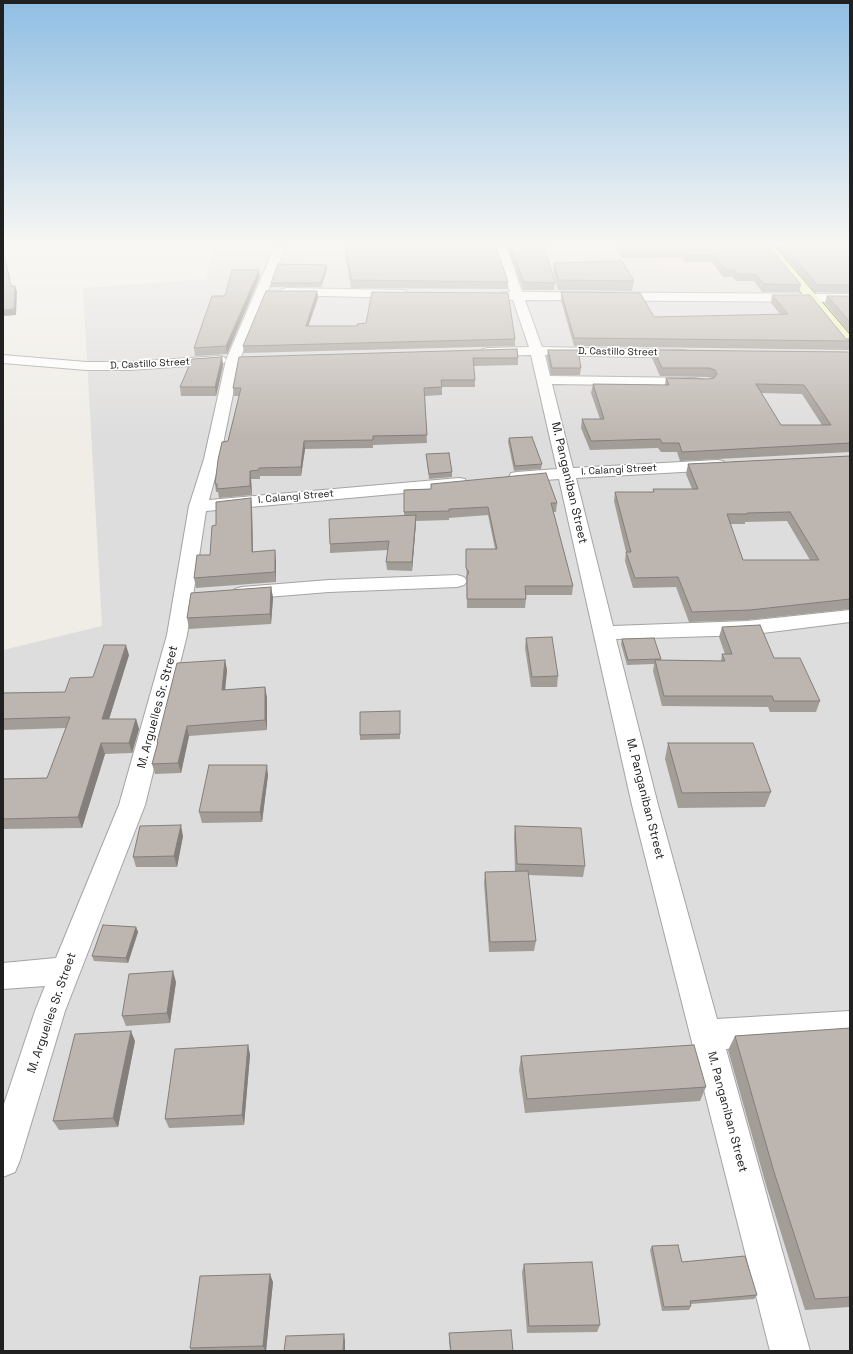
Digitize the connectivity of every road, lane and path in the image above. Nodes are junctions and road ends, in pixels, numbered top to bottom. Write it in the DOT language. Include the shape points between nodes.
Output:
graph roads {
  1 [pos="256,309"];
  2 [pos="513,309"];
  3 [pos="820,309"];
  4 [pos="850,343"];
  5 [pos="537,351"];
  6 [pos="475,353"];
  7 [pos="694,354"];
  8 [pos="3,359"];
  9 [pos="240,359"];
  10 [pos="544,380"];
  11 [pos="707,382"];
  12 [pos="732,464"];
  13 [pos="567,473"];
  14 [pos="504,479"];
  15 [pos="472,481"];
  16 [pos="198,506"];
  17 [pos="458,581"];
  18 [pos="222,594"];
  19 [pos="850,616"];
  20 [pos="605,633"];
  21 [pos="66,971"];
  22 [pos="3,976"];
  23 [pos="850,1026"];
  24 [pos="706,1035"];
  25 [pos="3,1160"];
  26 [pos="790,1351"];
  1 -- 9 [label="street, M. Arguelles Sr. Street"];
  2 -- 5 [label="street, M. Panganiban Street"];
  3 -- 4 [label="main road"];
  5 -- 6 [label="street, D. Castillo Street"];
  5 -- 7 [label="street, D. Castillo Street"];
  5 -- 10 [label="street, M. Panganiban Street"];
  8 -- 9 [label="street, D. Castillo Street" via="86,366"];
  9 -- 16 [label="street, M. Arguelles Sr. Street"];
  10 -- 11 [label="street"];
  10 -- 13 [label="street, M. Panganiban Street"];
  12 -- 13 [label="street, I. Calangi Street"];
  13 -- 14 [label="street, I. Calangi Street"];
  13 -- 20 [label="street, M. Panganiban Street"];
  15 -- 16 [label="street, I. Calangi Street"];
  16 -- 21 [label="street, M. Arguelles Sr. Street" via="191,596 177,635 132,805"];
  17 -- 18 [label="street" via="329,586"];
  19 -- 20 [label="street" via="747,628"];
  20 -- 24 [label="street, M. Panganiban Street" via="646,805"];
  21 -- 22 [label="street"];
  21 -- 25 [label="street, M. Arguelles Sr. Street" via="50,1011"];
  23 -- 24 [label="street"];
  24 -- 26 [label="street, M. Panganiban Street"];
}
